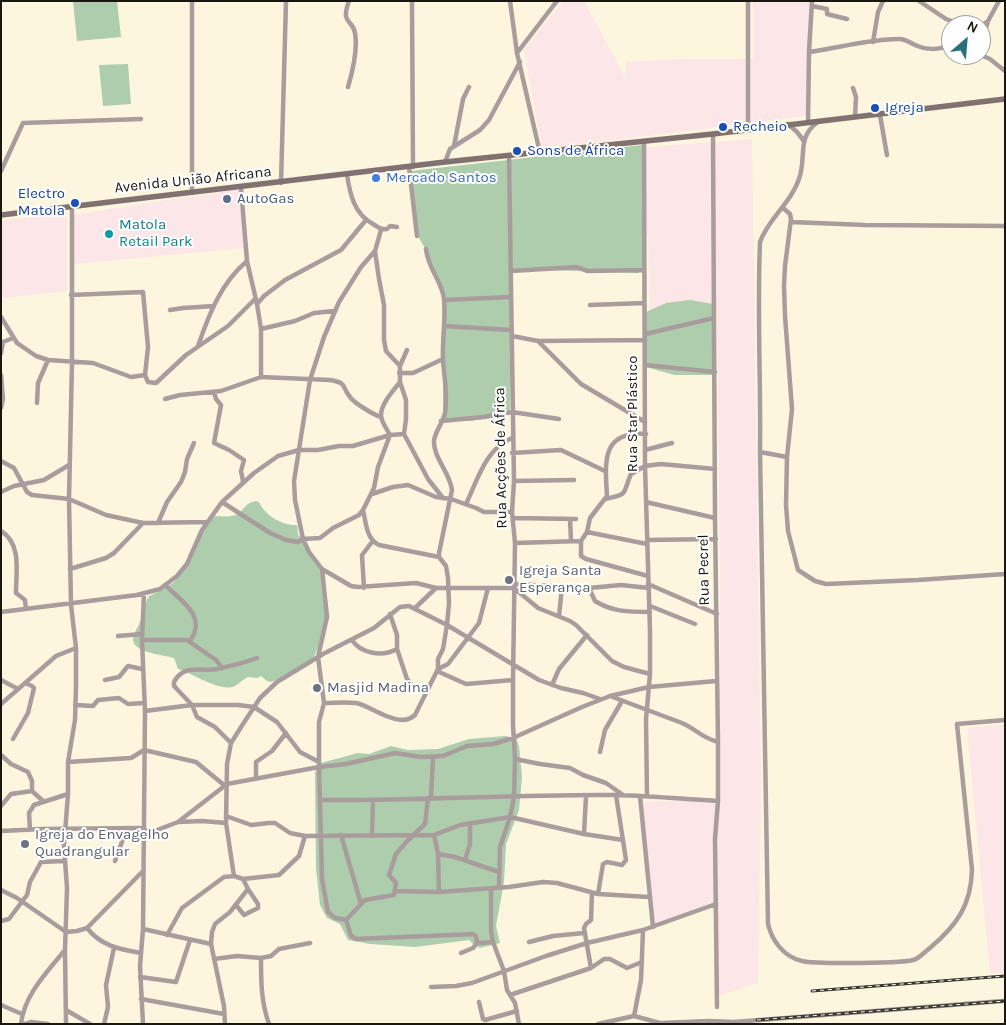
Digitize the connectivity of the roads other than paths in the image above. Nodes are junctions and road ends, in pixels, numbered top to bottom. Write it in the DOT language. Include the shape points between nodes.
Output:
graph roads {
  1 [pos="192,1"];
  2 [pos="286,1"];
  3 [pos="349,1"];
  4 [pos="412,1"];
  5 [pos="510,1"];
  6 [pos="557,1"];
  7 [pos="748,1"];
  8 [pos="882,1"];
  9 [pos="919,1"];
  10 [pos="999,1"];
  11 [pos="812,3"];
  12 [pos="941,16"];
  13 [pos="991,16"];
  14 [pos="847,19"];
  15 [pos="874,42"];
  16 [pos="941,48"];
  17 [pos="517,52"];
  18 [pos="809,52"];
  19 [pos="991,60"];
  20 [pos="520,62"];
  21 [pos="1005,71"];
  22 [pos="469,86"];
  23 [pos="348,87"];
  24 [pos="853,88"];
  25 [pos="1005,99"];
  26 [pos="880,114"];
  27 [pos="855,117"];
  28 [pos="141,119"];
  29 [pos="808,122"];
  30 [pos="819,122"];
  31 [pos="788,124"];
  32 [pos="748,129"];
  33 [pos="713,134"];
  34 [pos="644,141"];
  35 [pos="804,141"];
  36 [pos="454,146"];
  37 [pos="540,153"];
  38 [pos="887,155"];
  39 [pos="509,156"];
  40 [pos="445,162"];
  41 [pos="411,167"];
  42 [pos="1,171"];
  43 [pos="347,175"];
  44 [pos="281,183"];
  45 [pos="241,188"];
  46 [pos="192,193"];
  47 [pos="72,207"];
  48 [pos="783,208"];
  49 [pos="1,215"];
  50 [pos="366,220"];
  51 [pos="791,222"];
  52 [pos="1005,226"];
  53 [pos="397,227"];
  54 [pos="381,230"];
  55 [pos="417,236"];
  56 [pos="426,249"];
  57 [pos="375,251"];
  58 [pos="247,261"];
  59 [pos="644,270"];
  60 [pos="511,271"];
  61 [pos="71,295"];
  62 [pos="511,297"];
  63 [pos="444,300"];
  64 [pos="256,302"];
  65 [pos="644,303"];
  66 [pos="590,305"];
  67 [pos="214,306"];
  68 [pos="170,310"];
  69 [pos="334,311"];
  70 [pos="1,317"];
  71 [pos="714,318"];
  72 [pos="444,326"];
  73 [pos="261,329"];
  74 [pos="511,330"];
  75 [pos="644,334"];
  76 [pos="512,336"];
  77 [pos="13,338"];
  78 [pos="645,340"];
  79 [pos="538,341"];
  80 [pos="198,346"];
  81 [pos="407,350"];
  82 [pos="1,353"];
  83 [pos="443,359"];
  84 [pos="48,360"];
  85 [pos="72,362"];
  86 [pos="645,365"];
  87 [pos="400,366"];
  88 [pos="715,372"];
  89 [pos="400,373"];
  90 [pos="1,375"];
  91 [pos="145,375"];
  92 [pos="261,378"];
  93 [pos="310,380"];
  94 [pos="400,382"];
  95 [pos="214,392"];
  96 [pos="164,399"];
  97 [pos="37,403"];
  98 [pos="1,408"];
  99 [pos="512,412"];
  100 [pos="381,417"];
  101 [pos="559,419"];
  102 [pos="441,421"];
  103 [pos="645,422"];
  104 [pos="404,434"];
  105 [pos="646,434"];
  106 [pos="390,435"];
  107 [pos="512,438"];
  108 [pos="194,443"];
  109 [pos="672,443"];
  110 [pos="299,450"];
  111 [pos="646,450"];
  112 [pos="760,452"];
  113 [pos="512,453"];
  114 [pos="787,457"];
  115 [pos="1,461"];
  116 [pos="69,464"];
  117 [pos="645,466"];
  118 [pos="715,468"];
  119 [pos="605,471"];
  120 [pos="574,480"];
  121 [pos="243,481"];
  122 [pos="514,481"];
  123 [pos="23,484"];
  124 [pos="2,490"];
  125 [pos="372,494"];
  126 [pos="443,498"];
  127 [pos="69,499"];
  128 [pos="451,499"];
  129 [pos="605,500"];
  130 [pos="222,502"];
  131 [pos="646,502"];
  132 [pos="466,504"];
  133 [pos="363,510"];
  134 [pos="512,515"];
  135 [pos="715,518"];
  136 [pos="570,519"];
  137 [pos="576,519"];
  138 [pos="207,522"];
  139 [pos="143,523"];
  140 [pos="158,523"];
  141 [pos="1,531"];
  142 [pos="587,532"];
  143 [pos="303,539"];
  144 [pos="716,539"];
  145 [pos="571,541"];
  146 [pos="580,541"];
  147 [pos="372,542"];
  148 [pos="647,542"];
  149 [pos="515,543"];
  150 [pos="439,557"];
  151 [pos="70,568"];
  152 [pos="322,569"];
  153 [pos="1005,574"];
  154 [pos="648,576"];
  155 [pos="165,585"];
  156 [pos="514,586"];
  157 [pos="649,586"];
  158 [pos="448,587"];
  159 [pos="562,587"];
  160 [pos="364,588"];
  161 [pos="436,588"];
  162 [pos="488,588"];
  163 [pos="589,588"];
  164 [pos="144,593"];
  165 [pos="71,605"];
  166 [pos="415,608"];
  167 [pos="26,609"];
  168 [pos="650,609"];
  169 [pos="1,612"];
  170 [pos="390,614"];
  171 [pos="717,614"];
  172 [pos="559,616"];
  173 [pos="695,624"];
  174 [pos="447,625"];
  175 [pos="587,635"];
  176 [pos="118,636"];
  177 [pos="142,637"];
  178 [pos="468,638"];
  179 [pos="352,640"];
  180 [pos="190,641"];
  181 [pos="76,648"];
  182 [pos="397,649"];
  183 [pos="318,657"];
  184 [pos="256,658"];
  185 [pos="514,666"];
  186 [pos="222,668"];
  187 [pos="142,669"];
  188 [pos="438,670"];
  189 [pos="650,674"];
  190 [pos="1,680"];
  191 [pos="105,680"];
  192 [pos="513,680"];
  193 [pos="716,681"];
  194 [pos="25,683"];
  195 [pos="552,685"];
  196 [pos="649,687"];
  197 [pos="18,689"];
  198 [pos="428,689"];
  199 [pos="610,696"];
  200 [pos="600,699"];
  201 [pos="622,701"];
  202 [pos="324,703"];
  203 [pos="1,704"];
  204 [pos="144,704"];
  205 [pos="75,705"];
  206 [pos="192,705"];
  207 [pos="254,707"];
  208 [pos="145,710"];
  209 [pos="647,710"];
  210 [pos="1005,720"];
  211 [pos="286,733"];
  212 [pos="513,738"];
  213 [pos="13,739"];
  214 [pos="718,742"];
  215 [pos="231,743"];
  216 [pos="144,750"];
  217 [pos="600,752"];
  218 [pos="1,755"];
  219 [pos="433,758"];
  220 [pos="515,759"];
  221 [pos="68,762"];
  222 [pos="319,764"];
  223 [pos="256,778"];
  224 [pos="225,785"];
  225 [pos="32,791"];
  226 [pos="68,794"];
  227 [pos="586,796"];
  228 [pos="616,796"];
  229 [pos="624,796"];
  230 [pos="640,796"];
  231 [pos="648,796"];
  232 [pos="514,797"];
  233 [pos="430,798"];
  234 [pos="320,800"];
  235 [pos="373,800"];
  236 [pos="43,801"];
  237 [pos="718,801"];
  238 [pos="1,806"];
  239 [pos="226,816"];
  240 [pos="510,817"];
  241 [pos="178,822"];
  242 [pos="226,823"];
  243 [pos="470,823"];
  244 [pos="127,828"];
  245 [pos="66,829"];
  246 [pos="30,830"];
  247 [pos="144,830"];
  248 [pos="1,831"];
  249 [pos="584,834"];
  250 [pos="341,835"];
  251 [pos="434,835"];
  252 [pos="305,836"];
  253 [pos="321,836"];
  254 [pos="372,836"];
  255 [pos="413,836"];
  256 [pos="623,840"];
  257 [pos="438,854"];
  258 [pos="465,860"];
  259 [pos="64,861"];
  260 [pos="114,861"];
  261 [pos="143,871"];
  262 [pos="499,872"];
  263 [pos="234,876"];
  264 [pos="243,879"];
  265 [pos="499,887"];
  266 [pos="491,888"];
  267 [pos="248,889"];
  268 [pos="1,890"];
  269 [pos="396,890"];
  270 [pos="439,892"];
  271 [pos="592,893"];
  272 [pos="598,894"];
  273 [pos="649,897"];
  274 [pos="22,902"];
  275 [pos="361,904"];
  276 [pos="716,904"];
  277 [pos="236,905"];
  278 [pos="346,920"];
  279 [pos="1,921"];
  280 [pos="653,927"];
  281 [pos="87,928"];
  282 [pos="144,929"];
  283 [pos="643,930"];
  284 [pos="66,932"];
  285 [pos="584,933"];
  286 [pos="167,934"];
  287 [pos="190,940"];
  288 [pos="493,942"];
  289 [pos="529,942"];
  290 [pos="310,943"];
  291 [pos="477,943"];
  292 [pos="587,943"];
  293 [pos="211,944"];
  294 [pos="114,948"];
  295 [pos="65,950"];
  296 [pos="141,952"];
  297 [pos="461,953"];
  298 [pos="261,958"];
  299 [pos="214,959"];
  300 [pos="642,962"];
  301 [pos="591,968"];
  302 [pos="504,971"];
  303 [pos="140,977"];
  304 [pos="430,987"];
  305 [pos="510,995"];
  306 [pos="141,999"];
  307 [pos="1003,1001"];
  308 [pos="479,1002"];
  309 [pos="1,1005"];
  310 [pos="717,1007"];
  311 [pos="66,1010"];
  312 [pos="516,1011"];
  313 [pos="22,1014"];
  314 [pos="224,1014"];
  315 [pos="634,1016"];
  316 [pos="483,1019"];
  317 [pos="734,1023"];
  318 [pos="23,1024"];
  319 [pos="48,1024"];
  320 [pos="66,1024"];
  321 [pos="90,1024"];
  322 [pos="104,1024"];
  323 [pos="143,1024"];
  324 [pos="225,1024"];
  325 [pos="269,1024"];
  326 [pos="480,1024"];
  327 [pos="519,1024"];
  328 [pos="598,1024"];
  1 -- 46 [label="street"];
  2 -- 44 [label="street"];
  3 -- 23 [label="street" via="345,13 355,32 355,41"];
  4 -- 41 [label="street"];
  5 -- 17 [label="street"];
  6 -- 17 [label="street"];
  7 -- 32 [label="street"];
  8 -- 15 [label="street"];
  9 -- 12 [label="street"];
  10 -- 13 [label="street"];
  11 -- 14 [label="street" via="827,9 827,14"];
  11 -- 18 [label="street"];
  15 -- 16 [label="street" via="899,39 924,48"];
  15 -- 18 [label="street"];
  17 -- 20 [label="street"];
  18 -- 29 [label="street"];
  19 -- 21 [label="street"];
  20 -- 36 [label="street" via="486,124"];
  20 -- 37 [label="street"];
  22 -- 36 [label="street" via="463,99"];
  24 -- 27 [label="street"];
  25 -- 26 [label="main road, Avenida União Africana"];
  26 -- 27 [label="main road, Avenida União Africana"];
  26 -- 38 [label="street"];
  27 -- 30 [label="main road, Avenida União Africana"];
  28 -- 42 [label="street" via="23,123"];
  29 -- 30 [label="main road, Avenida União Africana"];
  29 -- 31 [label="main road, Avenida União Africana"];
  30 -- 35 [label="street" via="810,129"];
  31 -- 32 [label="main road, Avenida União Africana"];
  31 -- 35 [label="street"];
  32 -- 33 [label="main road, Avenida União Africana"];
  33 -- 34 [label="main road, Avenida União Africana"];
  33 -- 71 [label="street, Rua Pecrel"];
  34 -- 37 [label="main road, Avenida União Africana"];
  34 -- 59 [label="street, Rua Star Plástico"];
  35 -- 48 [label="street" via="801,173"];
  36 -- 40 [label="street"];
  37 -- 39 [label="main road, Avenida União Africana"];
  39 -- 40 [label="main road, Avenida União Africana"];
  39 -- 60 [label="street, Rua Acções de África"];
  40 -- 41 [label="main road, Avenida União Africana"];
  41 -- 43 [label="main road, Avenida União Africana"];
  41 -- 55 [label="street"];
  43 -- 44 [label="main road, Avenida União Africana"];
  43 -- 50 [label="street" via="353,202"];
  44 -- 45 [label="main road, Avenida União Africana"];
  45 -- 46 [label="main road, Avenida União Africana"];
  45 -- 58 [label="street"];
  46 -- 47 [label="main road, Avenida União Africana"];
  47 -- 49 [label="main road, Avenida União Africana"];
  47 -- 61 [label="street"];
  48 -- 51 [label="street" via="790,214"];
  48 -- 112 [label="street" via="760,242"];
  50 -- 54 [label="street"];
  50 -- 64 [label="street" via="341,250 285,280"];
  51 -- 52 [label="street"];
  51 -- 114 [label="street" via="784,285 792,409"];
  53 -- 54 [label="street"];
  54 -- 57 [label="street"];
  56 -- 63 [label="street"];
  57 -- 69 [label="street" via="361,267"];
  57 -- 87 [label="street" via="384,305 385,347"];
  58 -- 64 [label="street"];
  58 -- 67 [label="street" via="223,288"];
  59 -- 60 [label="street" via="587,271 577,267"];
  59 -- 65 [label="street, Rua Star Plástico"];
  60 -- 62 [label="street, Rua Acções de África"];
  61 -- 85 [label="street"];
  61 -- 91 [label="street" via="143,292 148,347"];
  62 -- 63 [label="street"];
  62 -- 74 [label="street, Rua Acções de África"];
  63 -- 72 [label="street"];
  64 -- 73 [label="street"];
  64 -- 80 [label="street"];
  65 -- 66 [label="street"];
  65 -- 75 [label="street, Rua Star Plástico"];
  67 -- 68 [label="street"];
  67 -- 80 [label="street"];
  69 -- 73 [label="street" via="314,313"];
  69 -- 93 [label="street"];
  70 -- 77 [label="street"];
  71 -- 75 [label="street"];
  71 -- 88 [label="street, Rua Pecrel"];
  72 -- 74 [label="street"];
  72 -- 83 [label="street"];
  73 -- 92 [label="street"];
  74 -- 76 [label="street, Rua Acções de África"];
  75 -- 78 [label="street, Rua Star Plástico"];
  76 -- 79 [label="street"];
  76 -- 99 [label="street, Rua Acções de África"];
  77 -- 82 [label="street" via="3,342"];
  77 -- 84 [label="street" via="27,351"];
  78 -- 79 [label="street"];
  78 -- 86 [label="street, Rua Star Plástico"];
  79 -- 103 [label="street" via="581,384"];
  80 -- 91 [label="street" via="156,383 148,382"];
  81 -- 87 [label="street"];
  83 -- 89 [label="street" via="413,373"];
  83 -- 102 [label="street" via="445,412"];
  84 -- 85 [label="street"];
  84 -- 97 [label="street" via="38,383"];
  85 -- 91 [label="street" via="93,363 131,377"];
  85 -- 116 [label="street"];
  86 -- 88 [label="street"];
  86 -- 103 [label="street, Rua Star Plástico"];
  87 -- 89 [label="street"];
  88 -- 118 [label="street, Rua Pecrel"];
  89 -- 94 [label="street"];
  90 -- 98 [label="street"];
  92 -- 93 [label="street"];
  92 -- 95 [label="street"];
  93 -- 100 [label="street" via="338,381 345,386 350,397"];
  93 -- 110 [label="street"];
  94 -- 100 [label="street" via="388,398"];
  94 -- 104 [label="street" via="406,400"];
  95 -- 96 [label="street"];
  95 -- 121 [label="street" via="221,405 214,443 244,460"];
  99 -- 101 [label="street"];
  99 -- 102 [label="street"];
  99 -- 107 [label="street, Rua Acções de África"];
  100 -- 106 [label="street"];
  102 -- 128 [label="street" via="434,441 436,455 451,484"];
  103 -- 105 [label="street, Rua Star Plástico"];
  104 -- 106 [label="street"];
  104 -- 126 [label="street" via="428,479"];
  105 -- 111 [label="street, Rua Star Plástico"];
  105 -- 119 [label="street" via="630,434 614,441 606,458"];
  106 -- 110 [label="street" via="353,446"];
  106 -- 125 [label="street"];
  107 -- 113 [label="street, Rua Acções de África"];
  107 -- 132 [label="street" via="500,444 489,458"];
  108 -- 140 [label="street" via="181,482"];
  109 -- 111 [label="street"];
  110 -- 121 [label="street" via="278,456"];
  110 -- 143 [label="street" via="294,481"];
  111 -- 117 [label="street, Rua Star Plástico"];
  112 -- 114 [label="street"];
  112 -- 210 [label="street" via="768,924 777,945 789,956 802,961 878,963 915,960 940,940 962,913 971,886 957,724"];
  113 -- 119 [label="street" via="561,450"];
  113 -- 122 [label="street, Rua Acções de África"];
  114 -- 153 [label="street" via="788,531 798,570 815,581 826,584"];
  115 -- 123 [label="street" via="14,468"];
  116 -- 123 [label="street" via="44,480"];
  116 -- 127 [label="street"];
  117 -- 118 [label="street"];
  117 -- 129 [label="street" via="631,474 626,492"];
  117 -- 131 [label="street, Rua Star Plástico"];
  118 -- 135 [label="street, Rua Pecrel"];
  119 -- 129 [label="street"];
  120 -- 122 [label="street"];
  121 -- 130 [label="street"];
  122 -- 134 [label="street, Rua Acções de África"];
  123 -- 124 [label="street"];
  123 -- 127 [label="street" via="32,495"];
  125 -- 126 [label="street" via="408,485"];
  125 -- 133 [label="street"];
  126 -- 128 [label="street"];
  127 -- 139 [label="street" via="106,515"];
  127 -- 151 [label="street"];
  128 -- 132 [label="street"];
  128 -- 150 [label="street"];
  129 -- 142 [label="street" via="590,518"];
  130 -- 138 [label="street"];
  130 -- 143 [label="street" via="270,533 292,542"];
  131 -- 135 [label="street"];
  131 -- 148 [label="street, Rua Star Plástico"];
  132 -- 134 [label="street" via="488,513"];
  133 -- 143 [label="street" via="320,538"];
  133 -- 147 [label="street"];
  134 -- 136 [label="street"];
  134 -- 149 [label="street, Rua Acções de África"];
  135 -- 144 [label="street, Rua Pecrel"];
  136 -- 137 [label="street"];
  136 -- 145 [label="street"];
  138 -- 140 [label="street"];
  138 -- 155 [label="street" via="187,564"];
  139 -- 140 [label="street"];
  139 -- 151 [label="street" via="106,558"];
  141 -- 167 [label="street" via="14,546 16,592 25,600"];
  142 -- 146 [label="street"];
  142 -- 148 [label="street"];
  143 -- 152 [label="street"];
  144 -- 148 [label="street"];
  144 -- 171 [label="street, Rua Pecrel"];
  145 -- 146 [label="street"];
  145 -- 149 [label="street"];
  146 -- 154 [label="street" via="581,556 586,559"];
  147 -- 150 [label="street"];
  147 -- 160 [label="street" via="362,555"];
  148 -- 154 [label="street, Rua Star Plástico"];
  149 -- 156 [label="street, Rua Acções de África"];
  150 -- 158 [label="street" via="446,566"];
  151 -- 165 [label="street"];
  152 -- 160 [label="street" via="351,586"];
  152 -- 183 [label="street" via="327,617"];
  154 -- 157 [label="street, Rua Star Plástico"];
  155 -- 164 [label="street"];
  155 -- 180 [label="street" via="191,610 195,632"];
  156 -- 159 [label="street"];
  156 -- 162 [label="street"];
  156 -- 172 [label="street" via="538,608"];
  156 -- 185 [label="street, Rua Acções de África"];
  157 -- 163 [label="street"];
  157 -- 168 [label="street, Rua Star Plástico"];
  157 -- 171 [label="street"];
  158 -- 161 [label="street"];
  158 -- 162 [label="street"];
  158 -- 174 [label="street"];
  159 -- 163 [label="street"];
  159 -- 172 [label="street"];
  160 -- 161 [label="street" via="416,583"];
  161 -- 166 [label="street"];
  162 -- 178 [label="street" via="482,618"];
  163 -- 168 [label="street" via="595,601 609,608 618,611"];
  164 -- 165 [label="street"];
  164 -- 177 [label="street"];
  165 -- 167 [label="street"];
  165 -- 181 [label="street"];
  166 -- 170 [label="street" via="404,606"];
  166 -- 174 [label="street"];
  167 -- 169 [label="street"];
  168 -- 173 [label="street"];
  168 -- 189 [label="street, Rua Star Plástico"];
  170 -- 179 [label="street"];
  170 -- 182 [label="street" via="397,635"];
  171 -- 193 [label="street, Rua Pecrel"];
  172 -- 175 [label="street"];
  174 -- 178 [label="street"];
  174 -- 188 [label="street"];
  175 -- 189 [label="street" via="616,664"];
  175 -- 195 [label="street" via="559,669"];
  176 -- 177 [label="street"];
  177 -- 180 [label="street"];
  177 -- 187 [label="street"];
  178 -- 185 [label="street"];
  178 -- 188 [label="street" via="448,664"];
  179 -- 182 [label="street" via="359,648 371,653 390,653"];
  179 -- 183 [label="street"];
  180 -- 186 [label="street"];
  181 -- 194 [label="street" via="56,656"];
  181 -- 205 [label="street"];
  182 -- 198 [label="street" via="410,683"];
  183 -- 202 [label="street"];
  183 -- 207 [label="street" via="277,682"];
  184 -- 186 [label="street"];
  185 -- 192 [label="street, Rua Acções de África"];
  185 -- 195 [label="street"];
  186 -- 206 [label="street" via="194,668 175,679 174,686"];
  187 -- 191 [label="street" via="128,666 119,677"];
  187 -- 204 [label="street"];
  188 -- 192 [label="street" via="466,684"];
  188 -- 198 [label="street"];
  189 -- 196 [label="street, Rua Star Plástico"];
  190 -- 197 [label="street"];
  192 -- 212 [label="street, Rua Acções de África"];
  193 -- 196 [label="street"];
  193 -- 214 [label="street, Rua Pecrel"];
  194 -- 197 [label="street"];
  194 -- 213 [label="street" via="34,688 28,713"];
  195 -- 200 [label="street"];
  196 -- 199 [label="street"];
  196 -- 209 [label="street, Rua Star Plástico"];
  197 -- 203 [label="street"];
  198 -- 202 [label="street" via="415,715 408,719 388,717 354,703"];
  199 -- 200 [label="street"];
  199 -- 201 [label="street"];
  200 -- 212 [label="street"];
  201 -- 209 [label="street"];
  201 -- 217 [label="street" via="608,722"];
  202 -- 222 [label="street" via="319,722"];
  204 -- 205 [label="street" via="128,704 119,698 98,700 93,706"];
  204 -- 208 [label="street"];
  205 -- 221 [label="street"];
  206 -- 207 [label="street"];
  206 -- 208 [label="street"];
  206 -- 215 [label="street" via="197,717 215,727"];
  207 -- 211 [label="street"];
  207 -- 215 [label="street"];
  208 -- 216 [label="street"];
  209 -- 214 [label="street"];
  209 -- 231 [label="street, Rua Star Plástico"];
  211 -- 222 [label="street" via="300,752"];
  211 -- 223 [label="street" via="272,751 256,762"];
  212 -- 219 [label="street" via="467,746"];
  212 -- 220 [label="street, Rua Acções de África"];
  214 -- 237 [label="street, Rua Pecrel"];
  215 -- 224 [label="street"];
  216 -- 221 [label="street" via="131,758"];
  216 -- 224 [label="street" via="196,762"];
  216 -- 247 [label="street"];
  218 -- 225 [label="street" via="28,772"];
  219 -- 222 [label="street" via="395,753 346,764"];
  219 -- 233 [label="street"];
  220 -- 229 [label="street" via="570,768 606,783"];
  220 -- 232 [label="street, Rua Acções de África"];
  221 -- 226 [label="street"];
  222 -- 223 [label="street"];
  222 -- 234 [label="street"];
  223 -- 224 [label="street"];
  224 -- 239 [label="street"];
  224 -- 241 [label="street"];
  225 -- 236 [label="street"];
  225 -- 238 [label="street" via="11,794"];
  226 -- 236 [label="street"];
  226 -- 245 [label="street"];
  227 -- 228 [label="street"];
  227 -- 232 [label="street"];
  227 -- 249 [label="street"];
  228 -- 229 [label="street"];
  228 -- 256 [label="street"];
  229 -- 230 [label="street"];
  230 -- 231 [label="street"];
  230 -- 273 [label="street"];
  231 -- 237 [label="street"];
  232 -- 233 [label="street"];
  232 -- 240 [label="street, Rua Acções de África"];
  233 -- 235 [label="street"];
  233 -- 255 [label="street" via="426,822"];
  234 -- 235 [label="street"];
  234 -- 253 [label="street"];
  235 -- 254 [label="street"];
  236 -- 246 [label="street" via="34,805 29,813"];
  237 -- 276 [label="street, Rua Pecrel"];
  239 -- 242 [label="street"];
  239 -- 252 [label="street" via="252,825 275,823 290,833"];
  240 -- 243 [label="street"];
  240 -- 249 [label="street"];
  240 -- 262 [label="street, Rua Acções de África" via="500,847"];
  241 -- 242 [label="street"];
  241 -- 247 [label="street" via="152,832"];
  242 -- 263 [label="street"];
  243 -- 251 [label="street"];
  243 -- 258 [label="street" via="470,844"];
  244 -- 245 [label="street"];
  244 -- 247 [label="street"];
  244 -- 260 [label="street"];
  245 -- 246 [label="street"];
  245 -- 259 [label="street"];
  246 -- 248 [label="street"];
  247 -- 261 [label="street"];
  249 -- 256 [label="street"];
  250 -- 253 [label="street"];
  250 -- 254 [label="street"];
  250 -- 275 [label="street"];
  251 -- 255 [label="street"];
  251 -- 257 [label="street"];
  252 -- 253 [label="street"];
  252 -- 264 [label="street" via="298,856 278,875"];
  253 -- 278 [label="street" via="322,879 328,912 335,918"];
  254 -- 255 [label="street"];
  255 -- 269 [label="street" via="396,854 392,864 389,875 396,882"];
  256 -- 272 [label="street" via="626,862 622,865 603,864"];
  257 -- 258 [label="street"];
  257 -- 270 [label="street"];
  258 -- 262 [label="street"];
  259 -- 274 [label="street" via="41,862"];
  259 -- 284 [label="street"];
  261 -- 281 [label="street"];
  261 -- 282 [label="street"];
  262 -- 265 [label="street, Rua Acções de África"];
  263 -- 264 [label="street"];
  263 -- 286 [label="street" via="224,878 187,904"];
  264 -- 267 [label="street"];
  265 -- 266 [label="street"];
  265 -- 271 [label="street" via="557,882"];
  266 -- 270 [label="street"];
  266 -- 288 [label="street"];
  267 -- 277 [label="street"];
  267 -- 277 [label="street" via="258,908 244,915"];
  268 -- 274 [label="street"];
  269 -- 270 [label="street"];
  269 -- 275 [label="street" via="394,896 370,899"];
  271 -- 272 [label="street"];
  271 -- 285 [label="street" via="591,920 585,925"];
  272 -- 273 [label="street"];
  273 -- 280 [label="street"];
  274 -- 279 [label="street" via="9,919"];
  274 -- 284 [label="street"];
  275 -- 278 [label="street"];
  276 -- 280 [label="street"];
  276 -- 310 [label="street, Rua Pecrel"];
  277 -- 293 [label="street" via="216,924"];
  278 -- 291 [label="street" via="351,936 356,939 473,934"];
  280 -- 283 [label="street"];
  281 -- 284 [label="street"];
  281 -- 294 [label="street" via="98,940"];
  282 -- 286 [label="street"];
  282 -- 296 [label="street"];
  283 -- 292 [label="street"];
  283 -- 300 [label="street"];
  284 -- 295 [label="street"];
  285 -- 289 [label="street"];
  285 -- 292 [label="street"];
  286 -- 287 [label="street"];
  287 -- 293 [label="street"];
  287 -- 303 [label="street" via="176,982"];
  288 -- 291 [label="street"];
  288 -- 302 [label="street"];
  290 -- 298 [label="street" via="279,949 271,956"];
  291 -- 297 [label="street"];
  292 -- 301 [label="street"];
  292 -- 302 [label="street"];
  293 -- 299 [label="street"];
  294 -- 296 [label="street"];
  294 -- 322 [label="street" via="106,985 108,1007"];
  295 -- 311 [label="street"];
  295 -- 313 [label="street" via="36,987"];
  296 -- 303 [label="street"];
  298 -- 299 [label="street"];
  298 -- 325 [label="street" via="261,992"];
  299 -- 314 [label="street"];
  300 -- 301 [label="street" via="628,968 604,959"];
  300 -- 315 [label="street"];
  301 -- 305 [label="street"];
  302 -- 304 [label="street" via="472,983"];
  302 -- 305 [label="street"];
  303 -- 306 [label="street"];
  305 -- 312 [label="street"];
  306 -- 314 [label="street"];
  306 -- 323 [label="street"];
  307 -- 317 [label="street"];
  308 -- 316 [label="street"];
  309 -- 313 [label="street"];
  311 -- 320 [label="street"];
  311 -- 321 [label="street"];
  312 -- 316 [label="street"];
  312 -- 327 [label="street"];
  313 -- 318 [label="street"];
  314 -- 324 [label="street"];
  315 -- 317 [label="street" via="660,1023"];
  315 -- 328 [label="street"];
  316 -- 326 [label="street"];
  318 -- 319 [label="street"];
}
